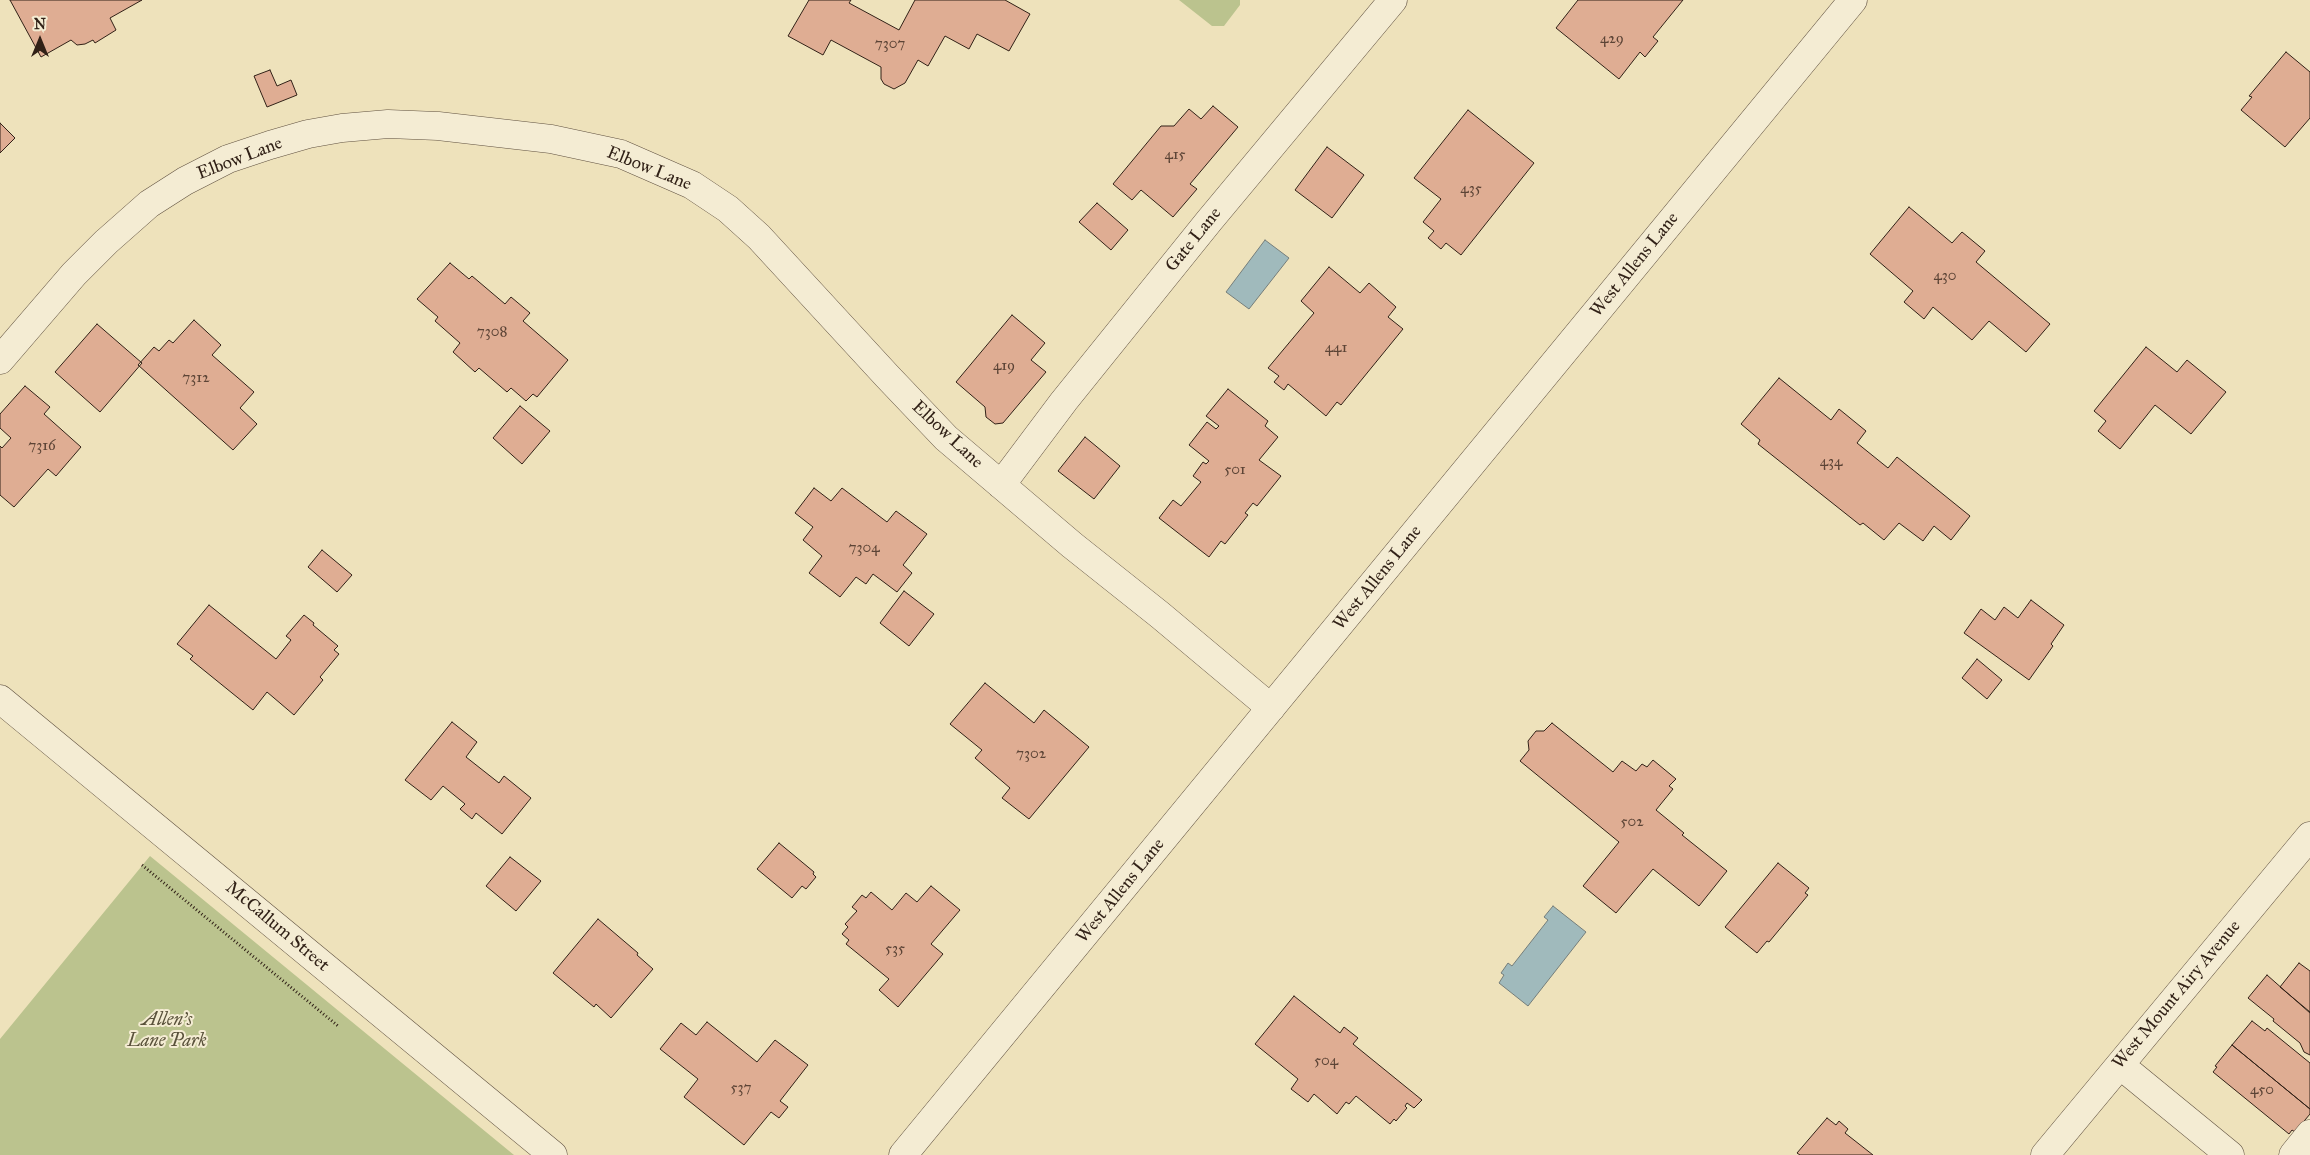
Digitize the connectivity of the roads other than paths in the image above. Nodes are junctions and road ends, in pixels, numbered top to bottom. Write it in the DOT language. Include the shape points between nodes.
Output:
graph roads {
  1 [pos="1393,0"];
  2 [pos="1853,0"];
  3 [pos="0,360"];
  4 [pos="1001,485"];
  5 [pos="0,699"];
  6 [pos="1271,708"];
  7 [pos="2310,836"];
  8 [pos="2120,1065"];
  9 [pos="2310,1134"];
  10 [pos="553,1155"];
  11 [pos="903,1155"];
  12 [pos="2045,1155"];
  13 [pos="2230,1155"];
  14 [pos="2293,1155"];
  1 -- 4 [label="street, Gate Lane" via="1197,236"];
  2 -- 6 [label="street, West Allens Lane"];
  3 -- 4 [label="street, Elbow Lane" via="62,288 106,242 149,204 228,159 308,134 388,124 438,126 551,139 621,154 656,167 692,185 728,209 759,237 946,438"];
  4 -- 6 [label="street, Elbow Lane"];
  5 -- 10 [label="street, McCallum Street"];
  6 -- 11 [label="street, West Allens Lane"];
  7 -- 8 [label="street, West Mount Airy Avenue"];
  8 -- 12 [label="street, West Mount Airy Avenue"];
  8 -- 13 [label="street"];
  9 -- 14 [label="street"];
}
